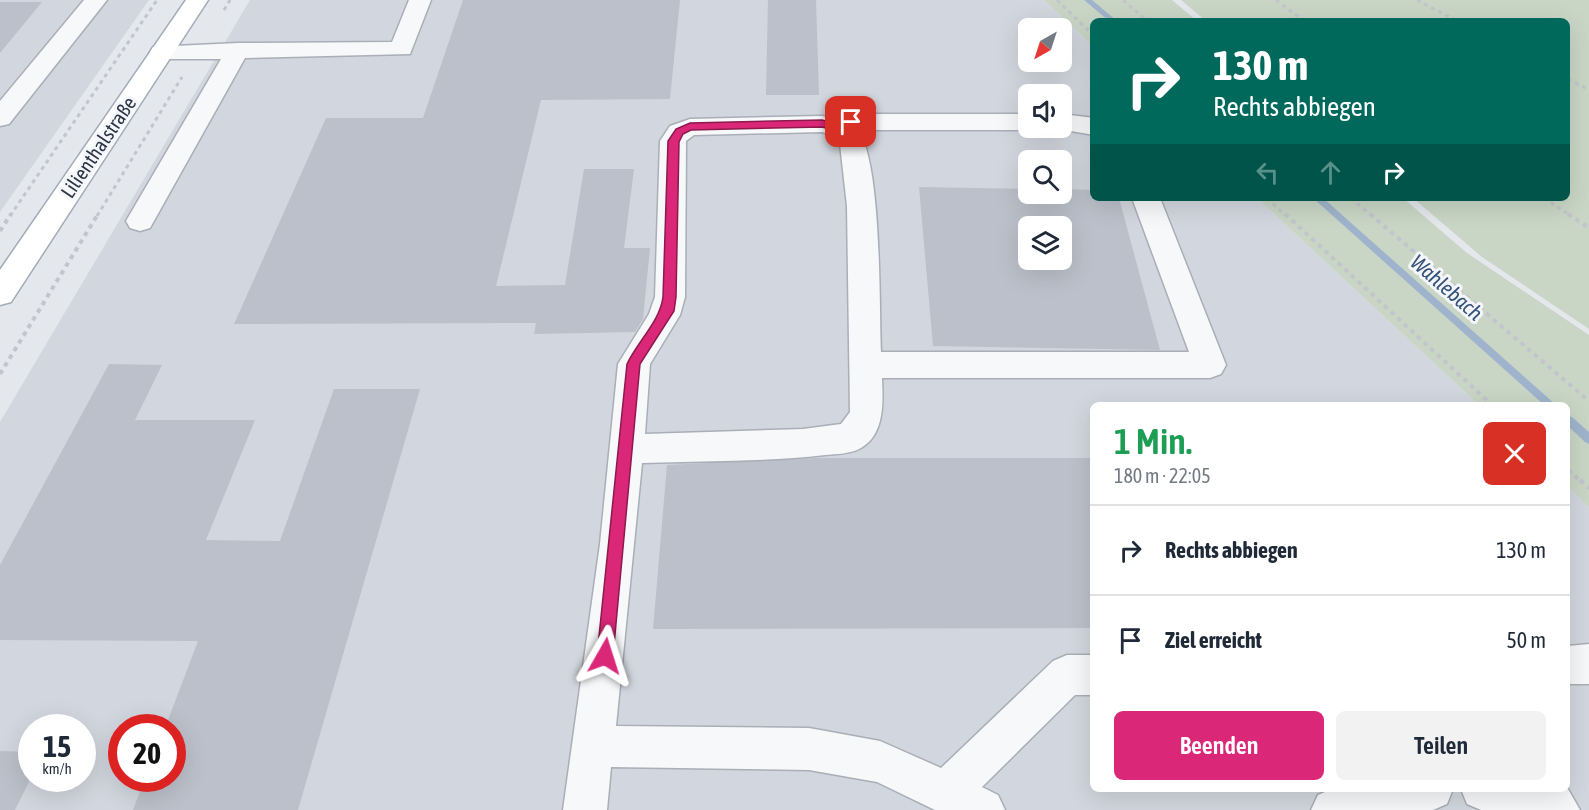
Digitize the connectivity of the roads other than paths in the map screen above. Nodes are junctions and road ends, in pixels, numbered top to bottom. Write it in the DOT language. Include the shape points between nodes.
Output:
graph roads {
  1 [pos="96,0"];
  2 [pos="197,0"];
  3 [pos="420,0"];
  4 [pos="238,50"];
  5 [pos="162,52"];
  6 [pos="0,117"];
  7 [pos="1018,122"];
  8 [pos="1072,124"];
  9 [pos="1090,126"];
  10 [pos="833,127"];
  11 [pos="1147,201"];
  12 [pos="140,221"];
  13 [pos="0,294"];
  14 [pos="865,365"];
  15 [pos="626,449"];
  16 [pos="1570,664"];
  17 [pos="1589,664"];
  18 [pos="1090,675"];
  19 [pos="595,746"];
  20 [pos="946,792"];
  21 [pos="1418,792"];
  22 [pos="1504,792"];
  23 [pos="585,810"];
  24 [pos="984,810"];
  25 [pos="1333,810"];
  26 [pos="1558,810"];
  1 -- 6 [label="lane"];
  2 -- 5 [label="main road, Lilienthalstraße"];
  3 -- 4 [label="lane" via="401,50"];
  4 -- 5 [label="lane"];
  4 -- 12 [label="lane"];
  5 -- 13 [label="main road, Lilienthalstraße"];
  7 -- 10 [label="lane" via="851,122"];
  8 -- 9 [label="lane"];
  10 -- 14 [label="lane" via="844,130 853,143 861,206"];
  10 -- 15 [label="lane" via="690,127 673,141 668,311 634,364"];
  11 -- 14 [label="lane" via="1210,365"];
  14 -- 15 [label="lane" via="867,413 849,438"];
  15 -- 19 [label="lane"];
  16 -- 17 [label="lane"];
  18 -- 20 [label="lane" via="1066,675"];
  19 -- 20 [label="lane" via="809,749 880,762"];
  19 -- 23 [label="lane"];
  20 -- 24 [label="lane"];
  21 -- 25 [label="lane"];
  22 -- 26 [label="lane" via="1547,798"];
}
